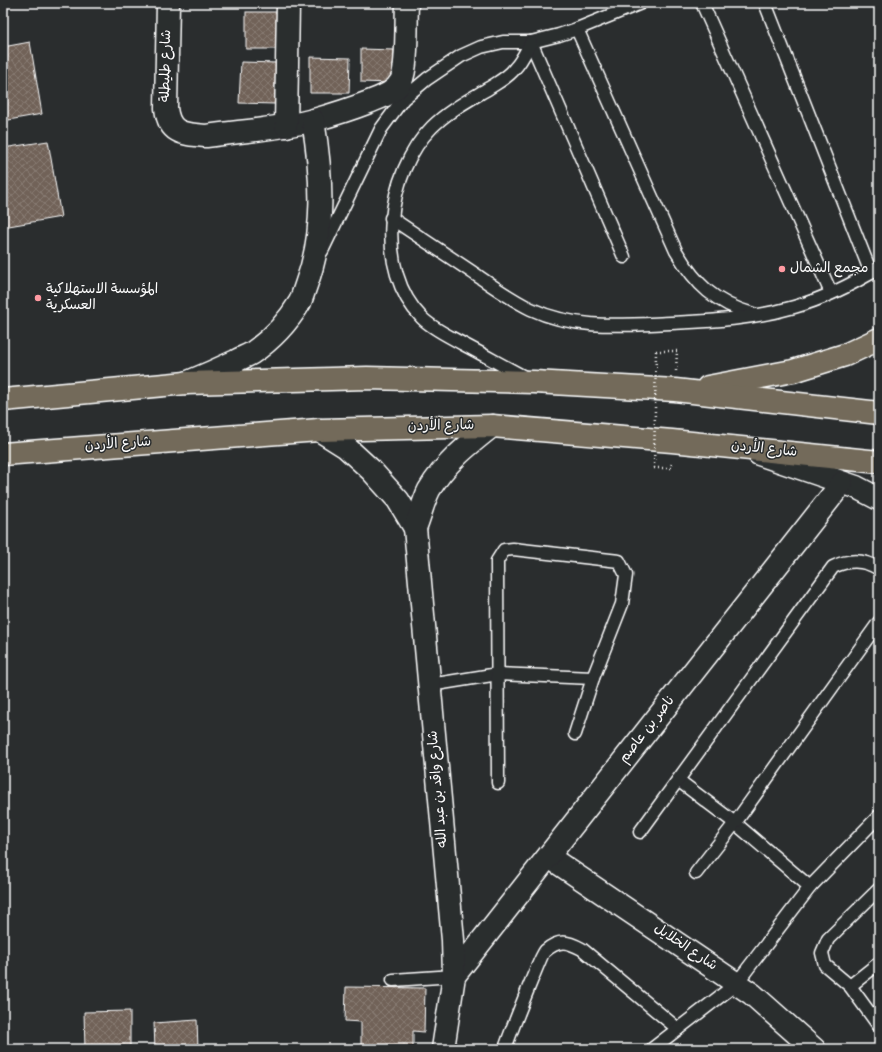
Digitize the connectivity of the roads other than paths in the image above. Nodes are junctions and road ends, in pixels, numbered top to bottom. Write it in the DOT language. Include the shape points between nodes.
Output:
graph roads {
  1 [pos="168,3"];
  2 [pos="288,3"];
  3 [pos="407,3"];
  4 [pos="641,3"];
  5 [pos="702,3"];
  6 [pos="765,3"];
  7 [pos="577,29"];
  8 [pos="530,42"];
  9 [pos="313,120"];
  10 [pos="286,126"];
  11 [pos="391,218"];
  12 [pos="624,257"];
  13 [pos="312,269"];
  14 [pos="875,270"];
  15 [pos="831,293"];
  16 [pos="758,316"];
  17 [pos="879,339"];
  18 [pos="534,382"];
  19 [pos="186,383"];
  20 [pos="686,391"];
  21 [pos="3,400"];
  22 [pos="879,413"];
  23 [pos="492,426"];
  24 [pos="319,430"];
  25 [pos="742,448"];
  26 [pos="3,454"];
  27 [pos="879,462"];
  28 [pos="842,483"];
  29 [pos="879,499"];
  30 [pos="415,528"];
  31 [pos="879,569"];
  32 [pos="879,622"];
  33 [pos="498,674"];
  34 [pos="592,678"];
  35 [pos="430,685"];
  36 [pos="575,734"];
  37 [pos="678,780"];
  38 [pos="498,782"];
  39 [pos="879,816"];
  40 [pos="735,823"];
  41 [pos="640,832"];
  42 [pos="549,857"];
  43 [pos="696,873"];
  44 [pos="810,888"];
  45 [pos="879,889"];
  46 [pos="879,963"];
  47 [pos="454,976"];
  48 [pos="393,980"];
  49 [pos="736,984"];
  50 [pos="850,986"];
  51 [pos="879,1026"];
  52 [pos="678,1029"];
  53 [pos="443,1049"];
  54 [pos="505,1049"];
  55 [pos="652,1049"];
  56 [pos="814,1049"];
  1 -- 10 [label="street, شارع طليطلة" via="166,108 167,119 172,127 183,133 206,136"];
  2 -- 10 [label="street"];
  3 -- 9 [label="street" via="404,75 397,87 392,92 355,107"];
  4 -- 7 [label="lane"];
  5 -- 15 [label="lane"];
  6 -- 14 [label="lane"];
  7 -- 8 [label="lane"];
  7 -- 16 [label="lane" via="676,251 687,270 719,299 738,310"];
  8 -- 11 [label="lane" via="515,69 504,79 449,112 431,128 404,168"];
  8 -- 12 [label="lane"];
  8 -- 13 [label="lane" via="504,42 481,47 461,56 403,99 381,129"];
  9 -- 10 [label="street"];
  9 -- 13 [label="street" via="318,150 320,202 318,239"];
  11 -- 16 [label="lane" via="505,294 531,309 560,319 589,325 619,326"];
  11 -- 18 [label="lane" via="392,242 400,284 409,302 422,318 438,330"];
  13 -- 19 [label="street" via="300,302 279,330 252,353"];
  14 -- 15 [label="lane"];
  15 -- 16 [label="lane" via="795,307"];
  17 -- 20 [label="highway" via="845,355 793,371"];
  18 -- 19 [label="highway" via="367,378"];
  18 -- 20 [label="highway"];
  19 -- 21 [label="highway"];
  20 -- 22 [label="highway"];
  23 -- 24 [label="highway, شارع الأردن"];
  23 -- 25 [label="highway, شارع الأردن"];
  23 -- 30 [label="street, شارع واقد بن عبد الله" via="462,449 445,467 429,491"];
  24 -- 26 [label="highway, شارع الأردن"];
  24 -- 30 [label="street, شارع واقد بن عبد الله" via="346,447 371,470 398,500"];
  25 -- 27 [label="highway, شارع الأردن"];
  25 -- 28 [label="street"];
  28 -- 29 [label="street"];
  28 -- 42 [label="street, ناصر بن عاصم"];
  30 -- 35 [label="street, شارع واقد بن عبد الله"];
  31 -- 37 [label="lane" via="871,564 855,561 843,562 833,567"];
  32 -- 40 [label="lane"];
  33 -- 34 [label="lane"];
  33 -- 34 [label="lane" via="497,561 504,550 513,549 619,561 626,575 622,604"];
  33 -- 35 [label="lane"];
  33 -- 38 [label="lane"];
  34 -- 36 [label="lane"];
  35 -- 47 [label="street, شارع واقد بن عبد الله"];
  37 -- 40 [label="lane"];
  37 -- 41 [label="lane"];
  39 -- 44 [label="lane"];
  40 -- 43 [label="lane"];
  40 -- 44 [label="lane"];
  42 -- 47 [label="street, ناصر بن عاصم"];
  42 -- 49 [label="street, شارع الخلايل" via="728,976"];
  44 -- 49 [label="lane"];
  45 -- 50 [label="lane" via="828,939 822,953 825,965"];
  46 -- 50 [label="lane"];
  47 -- 48 [label="lane"];
  47 -- 53 [label="street, شارع واقد بن عبد الله"];
  49 -- 52 [label="lane"];
  49 -- 56 [label="street, شارع الخلايل" via="752,994"];
  50 -- 51 [label="lane"];
  52 -- 54 [label="lane" via="582,949 569,942 558,943 544,952"];
  52 -- 55 [label="lane"];
}
